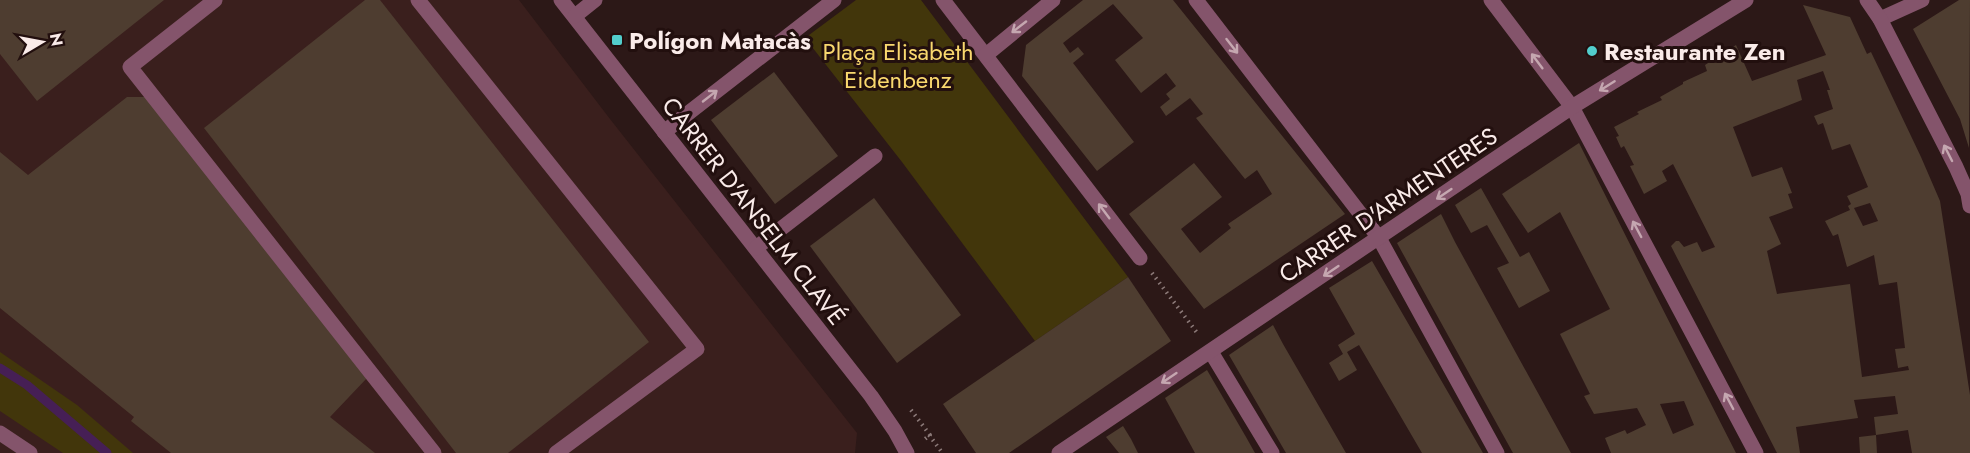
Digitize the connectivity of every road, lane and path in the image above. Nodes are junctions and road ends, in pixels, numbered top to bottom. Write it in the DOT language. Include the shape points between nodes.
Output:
graph roads {
  1 [pos="215,0"];
  2 [pos="418,0"];
  3 [pos="561,0"];
  4 [pos="595,0"];
  5 [pos="834,0"];
  6 [pos="943,0"];
  7 [pos="1053,0"];
  8 [pos="1196,0"];
  9 [pos="1491,0"];
  10 [pos="1746,0"];
  11 [pos="1867,0"];
  12 [pos="1922,0"];
  13 [pos="575,16"];
  14 [pos="1880,19"];
  15 [pos="986,55"];
  16 [pos="1572,107"];
  17 [pos="664,132"];
  18 [pos="875,156"];
  19 [pos="1970,207"];
  20 [pos="1379,238"];
  21 [pos="756,248"];
  22 [pos="1140,258"];
  23 [pos="1211,352"];
  24 [pos="915,417"];
  25 [pos="0,433"];
  26 [pos="929,435"];
  27 [pos="922,441"];
  28 [pos="30,453"];
  29 [pos="434,453"];
  30 [pos="556,453"];
  31 [pos="907,453"];
  32 [pos="939,453"];
  33 [pos="1059,453"];
  34 [pos="1272,453"];
  35 [pos="1497,453"];
  36 [pos="1756,453"];
  1 -- 29 [label="street" via="130,67"];
  2 -- 30 [label="street" via="698,349"];
  3 -- 13 [label="street, CARRER D'ANSELM CLAVÉ"];
  4 -- 13 [label="street"];
  17 -- 5 [label="street, one-way"];
  6 -- 15 [label="street"];
  7 -- 15 [label="street, one-way"];
  8 -- 20 [label="street, one-way"];
  16 -- 9 [label="street, one-way"];
  10 -- 16 [label="street, CARRER D'ARMENTERES, one-way"];
  11 -- 14 [label="street"];
  12 -- 14 [label="street"];
  13 -- 17 [label="street, CARRER D'ANSELM CLAVÉ"];
  19 -- 14 [label="street, one-way" via="1956,167"];
  22 -- 15 [label="street, one-way"];
  16 -- 20 [label="street, CARRER D'ARMENTERES, one-way"];
  36 -- 16 [label="street, one-way"];
  17 -- 21 [label="street, CARRER D'ANSELM CLAVÉ"];
  18 -- 21 [label="street"];
  20 -- 23 [label="street, CARRER D'ARMENTERES, one-way"];
  20 -- 35 [label="street"];
  21 -- 31 [label="street, CARRER D'ANSELM CLAVÉ" via="876,403"];
  22 -- 23 [label="path"];
  23 -- 33 [label="street, CARRER D'ARMENTERES, one-way"];
  23 -- 34 [label="street"];
  24 -- 26 [label="path"];
  25 -- 28 [label="street"];
  26 -- 27 [label="path"];
  26 -- 32 [label="path"];
}
